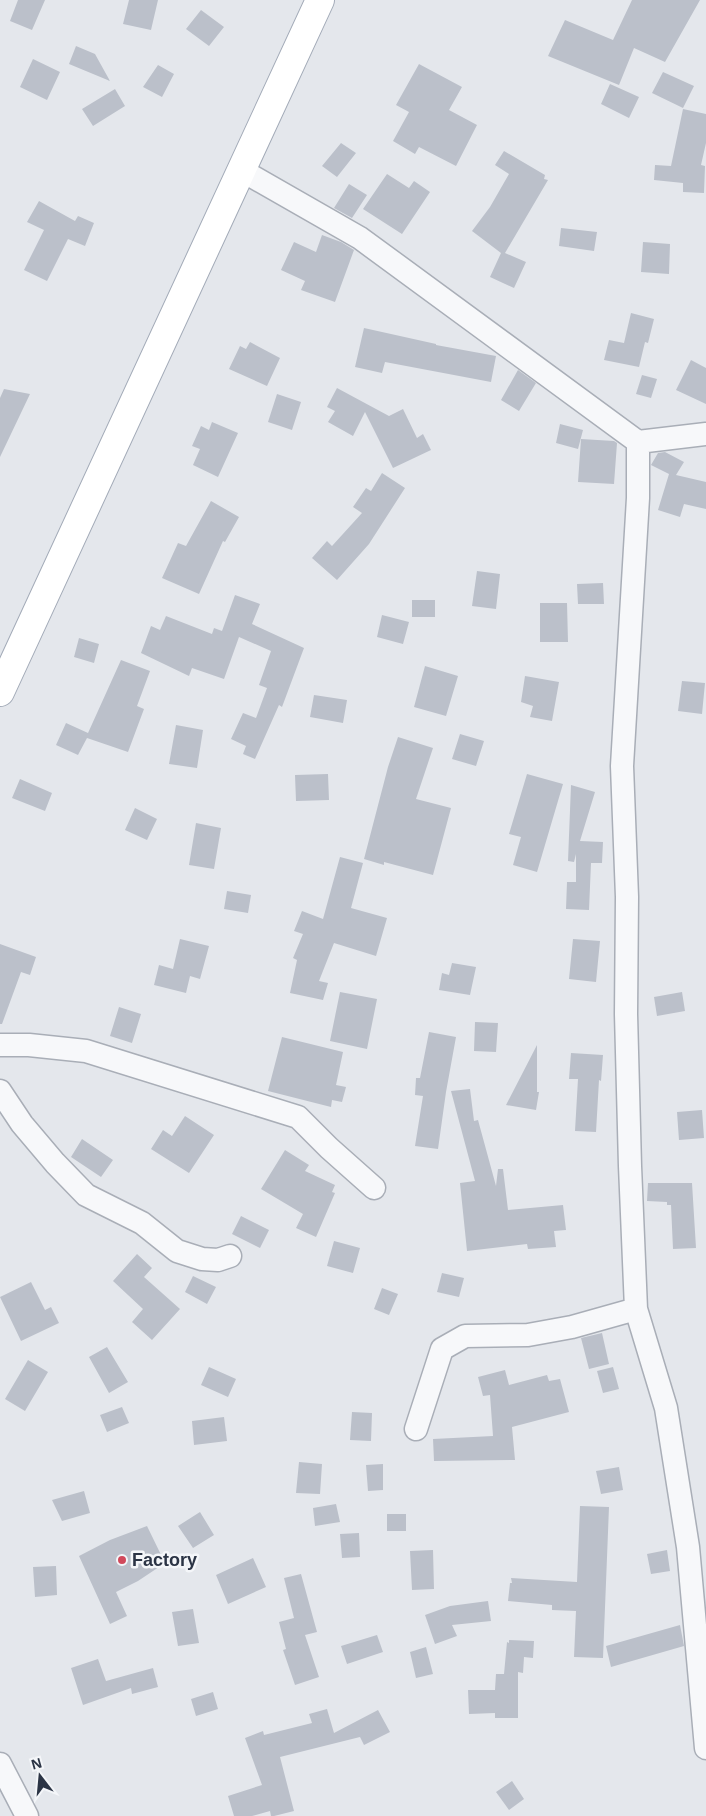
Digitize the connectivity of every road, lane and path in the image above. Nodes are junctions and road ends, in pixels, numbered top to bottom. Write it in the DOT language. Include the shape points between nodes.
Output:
graph roads {
  1 [pos="320,0"];
  2 [pos="241,170"];
  3 [pos="706,434"];
  4 [pos="638,442"];
  5 [pos="0,692"];
  6 [pos="0,1045"];
  7 [pos="0,1091"];
  8 [pos="374,1188"];
  9 [pos="230,1256"];
  10 [pos="636,1309"];
  11 [pos="416,1430"];
  12 [pos="706,1748"];
  13 [pos="0,1764"];
  14 [pos="27,1816"];
  1 -- 2 [label="main road"];
  2 -- 4 [label="street" via="360,238"];
  2 -- 5 [label="main road"];
  3 -- 4 [label="street"];
  4 -- 10 [label="street" via="638,498 622,766 627,897 627,1080"];
  6 -- 8 [label="street" via="86,1051 298,1118"];
  7 -- 9 [label="street" via="22,1124 86,1196 142,1223 177,1251 218,1260"];
  10 -- 11 [label="street" via="572,1327 528,1335 465,1336 442,1349"];
  10 -- 12 [label="street" via="666,1408 688,1548"];
  13 -- 14 [label="street"];
}
